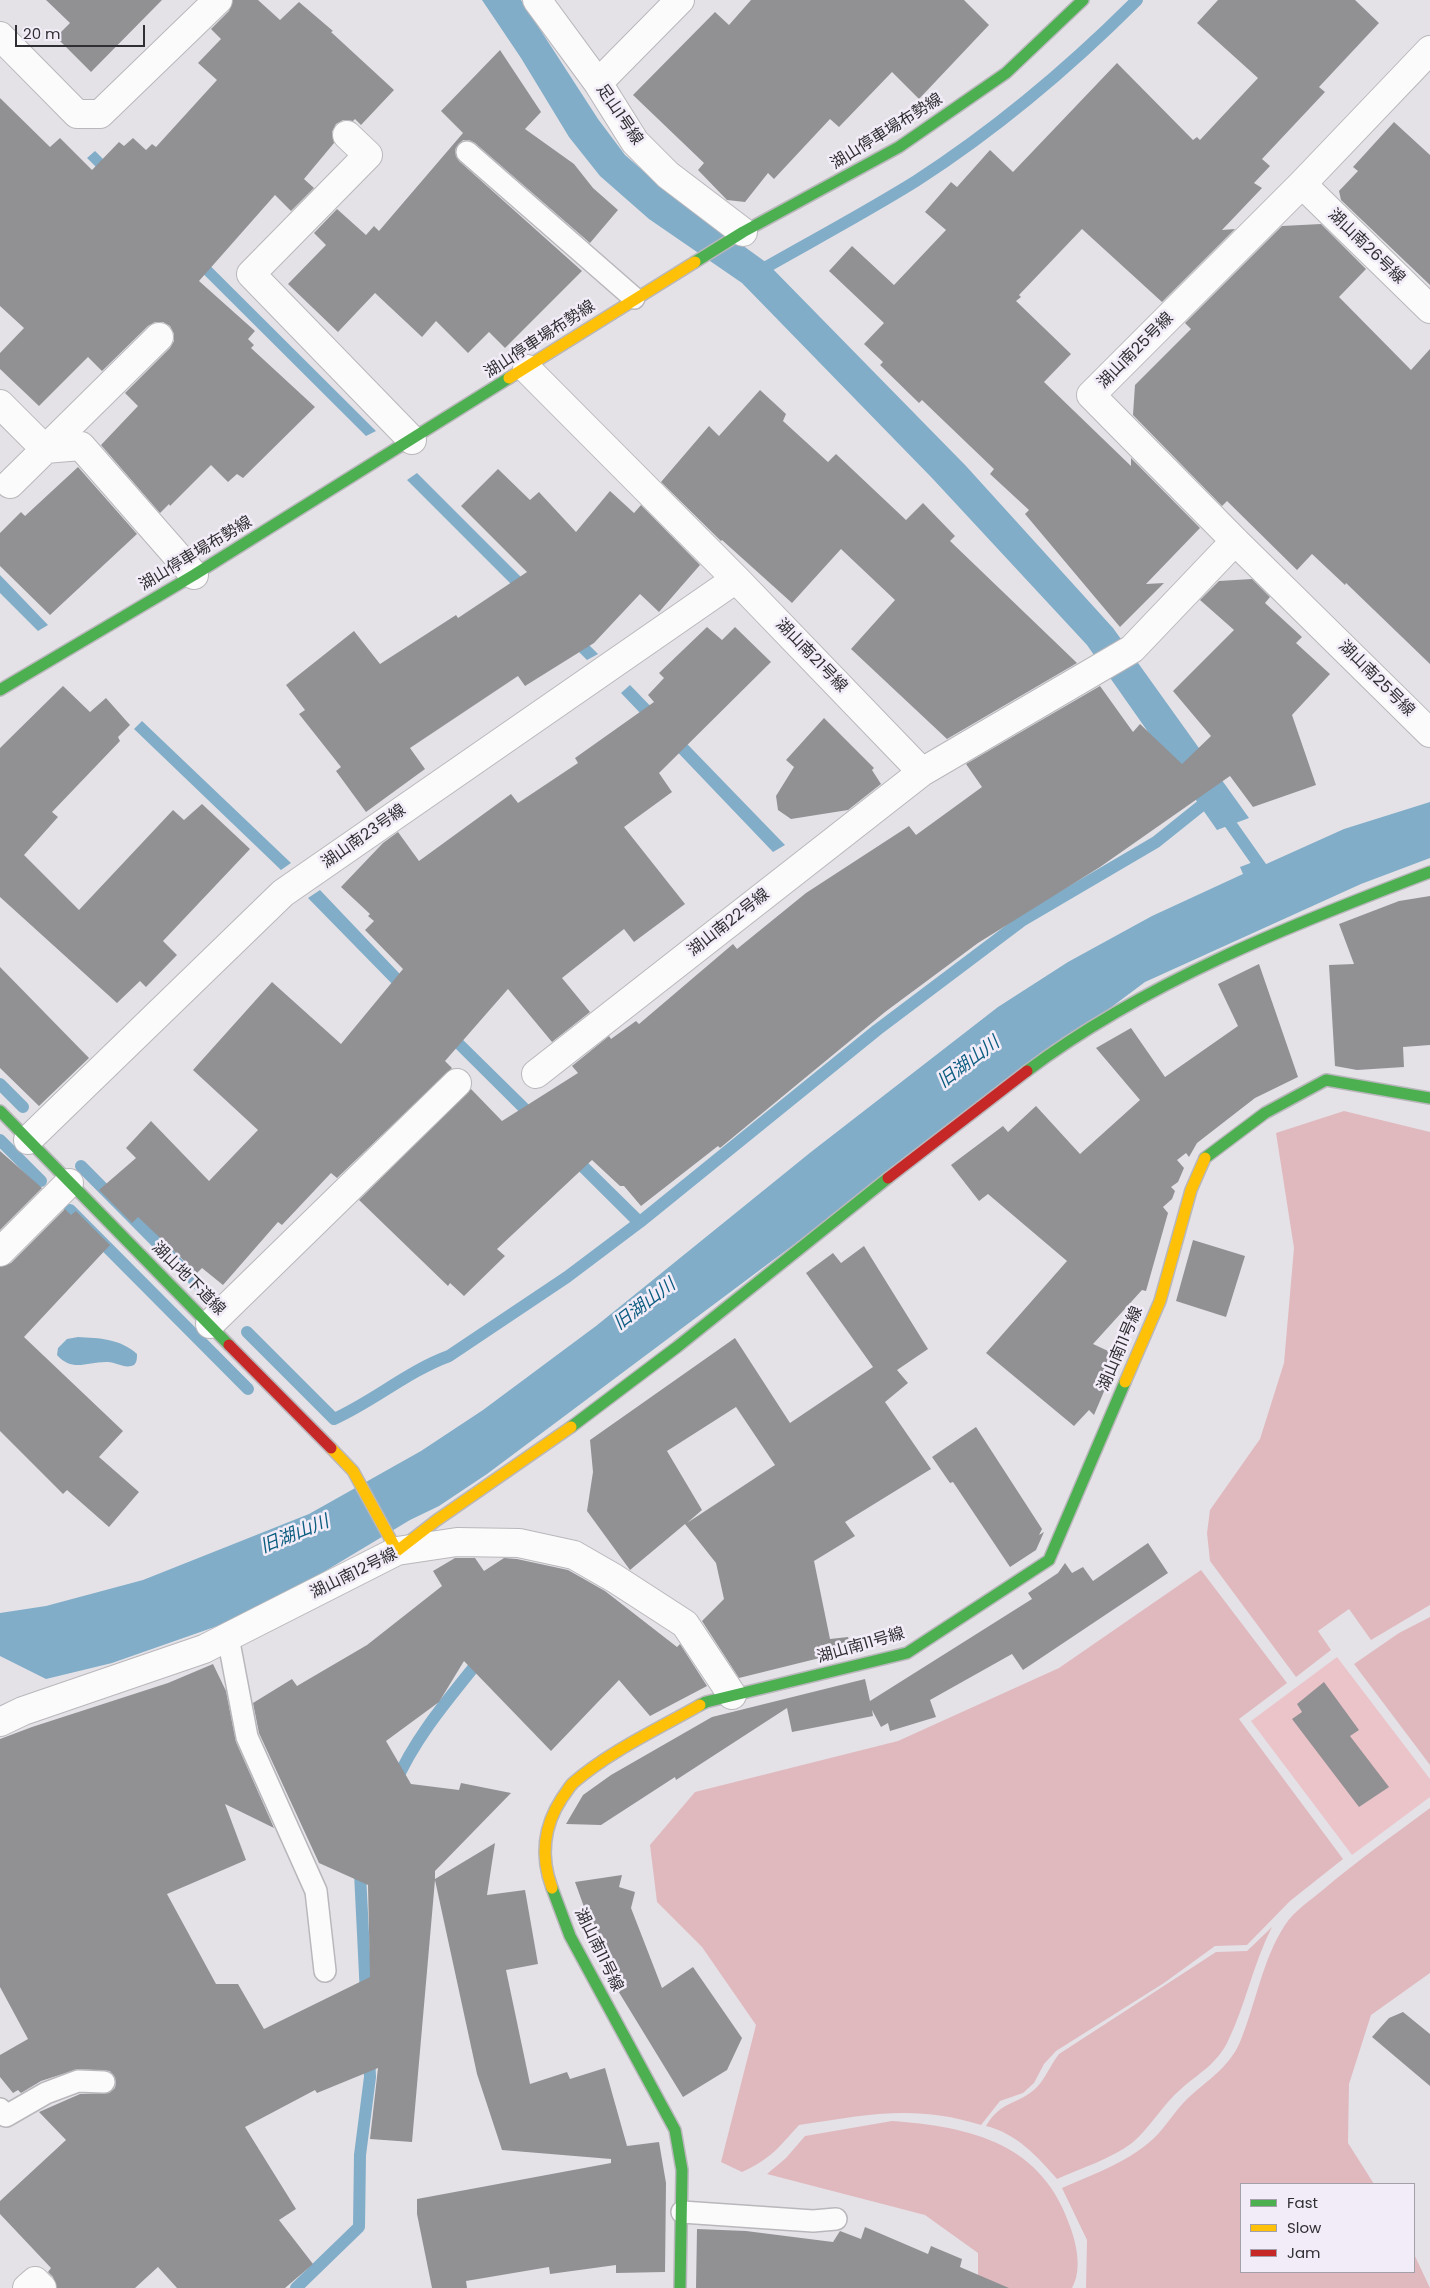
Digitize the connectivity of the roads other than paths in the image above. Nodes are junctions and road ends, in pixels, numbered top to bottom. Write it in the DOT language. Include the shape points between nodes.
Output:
graph roads {
  1 [pos="218,0"];
  2 [pos="537,0"];
  3 [pos="680,0"];
  4 [pos="1083,0"];
  5 [pos="0,36"];
  6 [pos="1430,50"];
  7 [pos="598,83"];
  8 [pos="347,135"];
  9 [pos="467,152"];
  10 [pos="1302,184"];
  11 [pos="742,232"];
  12 [pos="634,298"];
  13 [pos="1430,309"];
  14 [pos="158,337"];
  15 [pos="527,369"];
  16 [pos="0,404"];
  17 [pos="412,440"];
  18 [pos="45,449"];
  19 [pos="10,484"];
  20 [pos="1235,541"];
  21 [pos="194,575"];
  22 [pos="736,579"];
  23 [pos="0,690"];
  24 [pos="1430,733"];
  25 [pos="922,772"];
  26 [pos="1430,872"];
  27 [pos="536,1074"];
  28 [pos="457,1083"];
  29 [pos="1430,1098"];
  30 [pos="0,1111"];
  31 [pos="28,1140"];
  32 [pos="69,1183"];
  33 [pos="0,1252"];
  34 [pos="210,1324"];
  35 [pos="393,1543"];
  36 [pos="228,1637"];
  37 [pos="732,1694"];
  38 [pos="8,1712"];
  39 [pos="325,1971"];
  40 [pos="104,2082"];
  41 [pos="0,2109"];
  42 [pos="682,2212"];
  43 [pos="836,2219"];
  44 [pos="27,2288"];
  45 [pos="42,2288"];
  46 [pos="680,2288"];
  1 -- 5 [label="street" via="100,114 77,114"];
  2 -- 7 [label="street, 足山1号線"];
  3 -- 7 [label="street"];
  4 -- 11 [label="street, 湖山停車場布勢線" via="1006,73 899,147"];
  6 -- 10 [label="street, 湖山南25号線"];
  7 -- 11 [label="street, 足山1号線" via="635,142 668,175"];
  8 -- 17 [label="street" via="368,156 251,274"];
  9 -- 12 [label="lane"];
  10 -- 13 [label="street, 湖山南26号線"];
  10 -- 20 [label="street, 湖山南25号線" via="1091,395"];
  11 -- 12 [label="street, 湖山停車場布勢線"];
  12 -- 15 [label="street, 湖山停車場布勢線"];
  14 -- 18 [label="street"];
  15 -- 17 [label="street, 湖山停車場布勢線"];
  15 -- 22 [label="street, 湖山南21号線"];
  16 -- 18 [label="street"];
  17 -- 21 [label="street, 湖山停車場布勢線"];
  18 -- 19 [label="street"];
  18 -- 21 [label="street" via="81,446"];
  20 -- 24 [label="street, 湖山南25号線"];
  20 -- 25 [label="street" via="1132,649"];
  21 -- 23 [label="street, 湖山停車場布勢線"];
  22 -- 25 [label="street, 湖山南21号線"];
  22 -- 31 [label="street, 湖山南23号線" via="282,894"];
  25 -- 27 [label="street, 湖山南22号線"];
  26 -- 35 [label="street" via="1322,913 1209,965 1154,992 1056,1049 541,1450 437,1520"];
  28 -- 34 [label="street"];
  29 -- 37 [label="street, 湖山南11号線" via="1326,1080 1265,1113 1206,1156 1191,1190 1160,1301 1049,1560 907,1653"];
  30 -- 31 [label="street, 湖山地下道線"];
  31 -- 32 [label="street, 湖山地下道線"];
  32 -- 33 [label="street"];
  32 -- 34 [label="street, 湖山地下道線"];
  34 -- 35 [label="street, 湖山地下道線" via="353,1471"];
  35 -- 36 [label="street, 湖山南12号線"];
  35 -- 37 [label="street, 湖山南12号線" via="519,1543 574,1555 685,1624"];
  36 -- 38 [label="street, 湖山南12号線" via="204,1649"];
  36 -- 39 [label="lane" via="247,1737 316,1891"];
  37 -- 42 [label="street, 湖山南11号線" via="706,1702 673,1720 602,1762 572,1784 554,1811 546,1836 545,1868 570,1936 675,2130 682,2170"];
  40 -- 41 [label="lane" via="78,2081 46,2093 6,2116"];
  42 -- 43 [label="lane" via="813,2221"];
  42 -- 46 [label="street, 湖山南11号線"];
  44 -- 45 [label="street" via="35,2281"];
}
